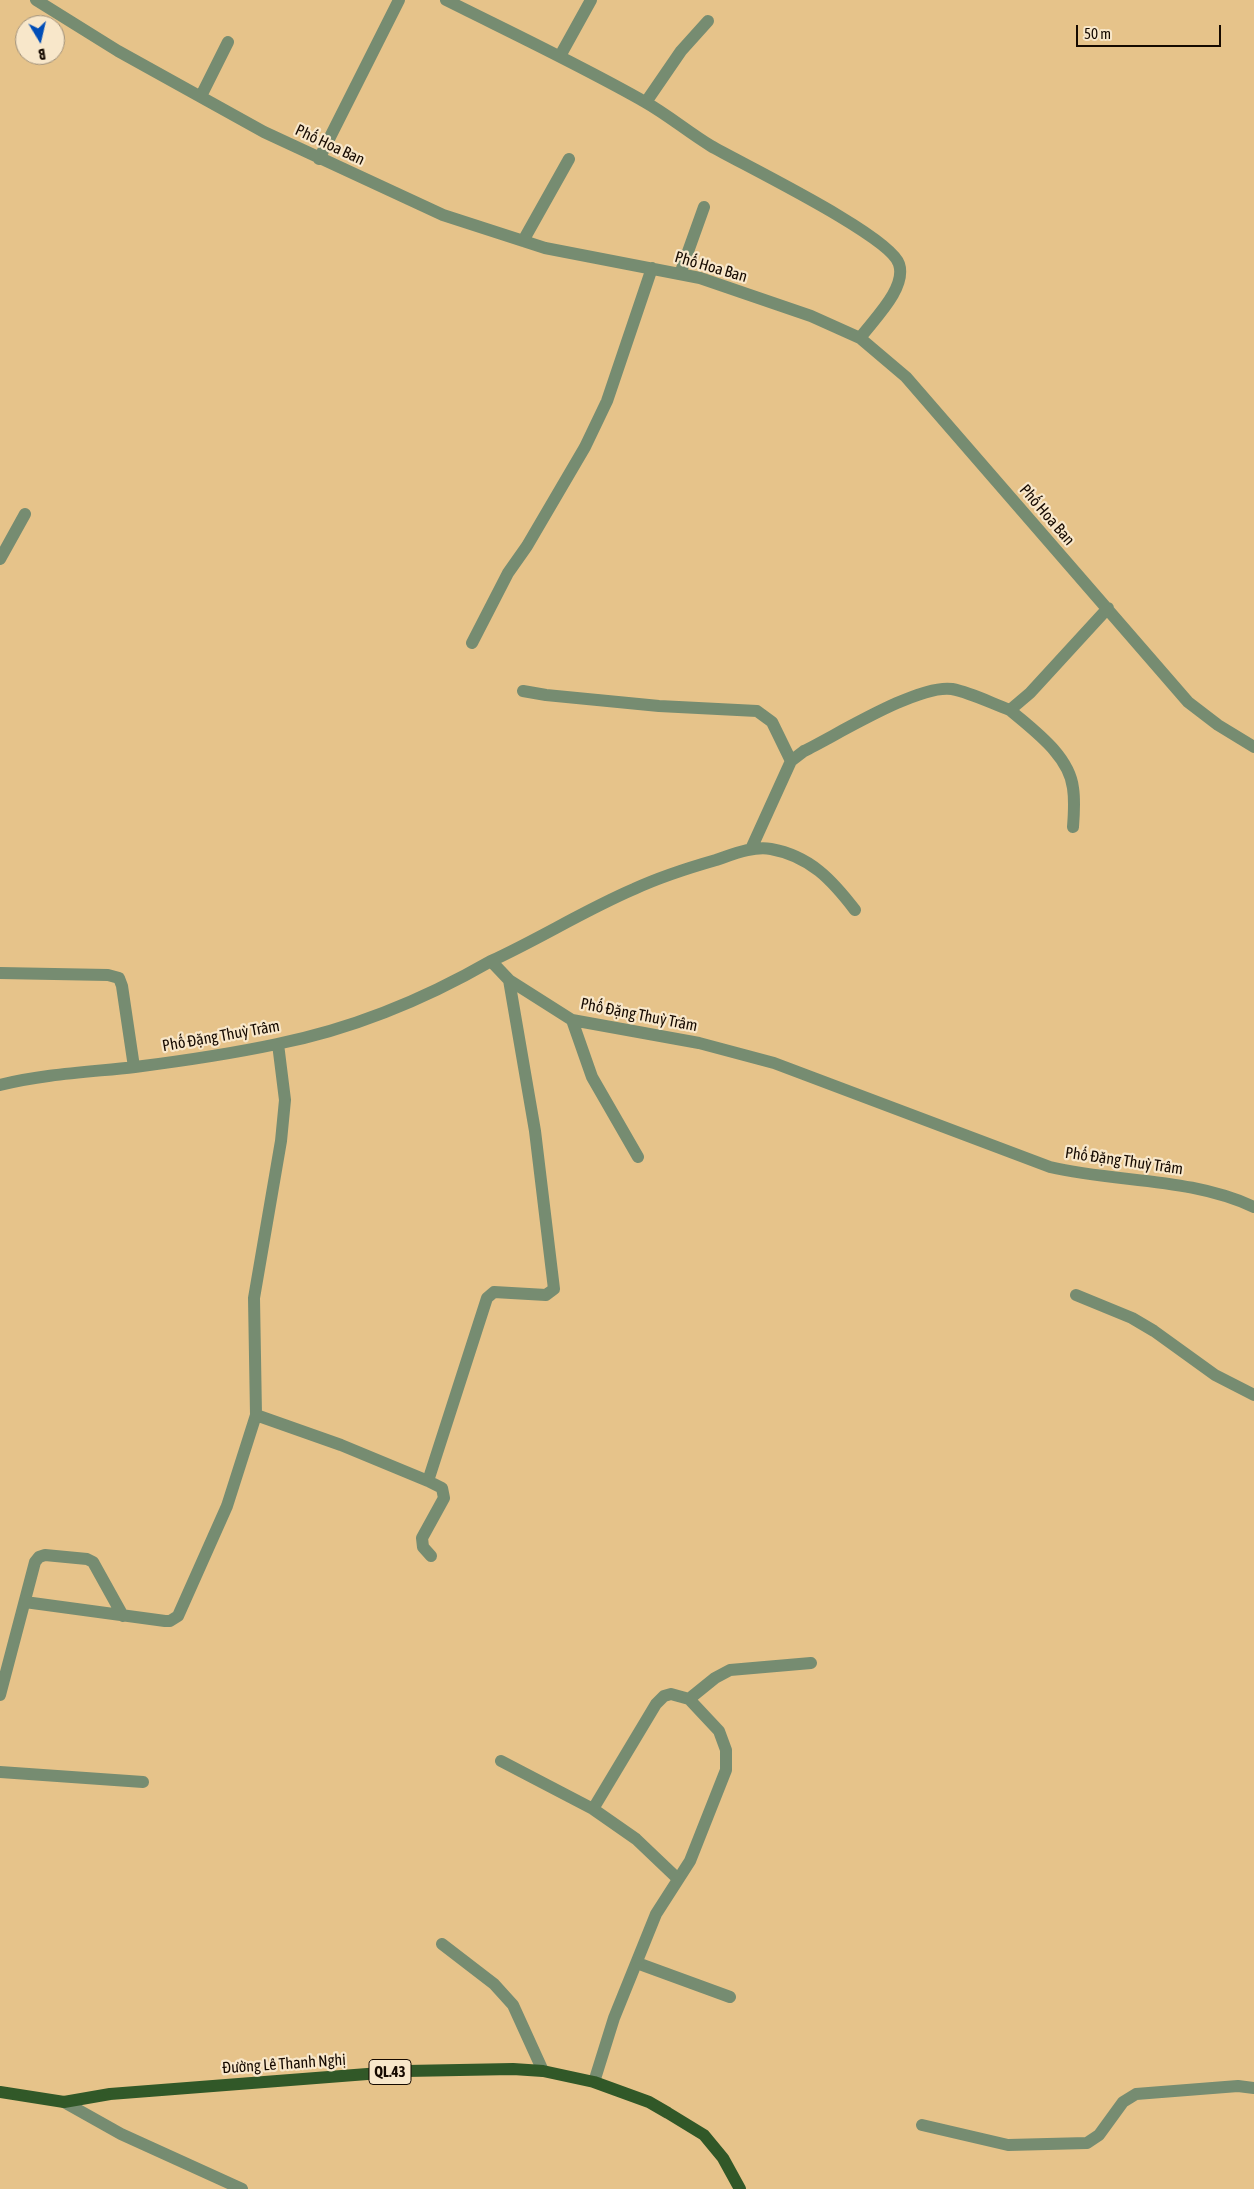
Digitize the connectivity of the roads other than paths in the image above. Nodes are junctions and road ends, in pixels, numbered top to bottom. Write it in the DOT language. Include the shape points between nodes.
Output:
graph roads {
  1 [pos="36,0"];
  2 [pos="399,0"];
  3 [pos="446,0"];
  4 [pos="591,0"];
  5 [pos="708,21"];
  6 [pos="228,42"];
  7 [pos="560,56"];
  8 [pos="201,96"];
  9 [pos="646,102"];
  10 [pos="319,159"];
  11 [pos="569,159"];
  12 [pos="704,207"];
  13 [pos="523,241"];
  14 [pos="652,268"];
  15 [pos="680,274"];
  16 [pos="860,338"];
  17 [pos="25,514"];
  18 [pos="0,559"];
  19 [pos="1108,608"];
  20 [pos="472,643"];
  21 [pos="523,691"];
  22 [pos="1010,710"];
  23 [pos="1254,747"];
  24 [pos="791,761"];
  25 [pos="1073,827"];
  26 [pos="752,849"];
  27 [pos="855,910"];
  28 [pos="491,961"];
  29 [pos="0,973"];
  30 [pos="509,980"];
  31 [pos="572,1020"];
  32 [pos="278,1044"];
  33 [pos="134,1067"];
  34 [pos="0,1085"];
  35 [pos="638,1157"];
  36 [pos="1254,1207"];
  37 [pos="1076,1295"];
  38 [pos="1254,1396"];
  39 [pos="256,1415"];
  40 [pos="428,1481"];
  41 [pos="431,1556"];
  42 [pos="25,1602"];
  43 [pos="123,1616"];
  44 [pos="811,1663"];
  45 [pos="0,1695"];
  46 [pos="689,1699"];
  47 [pos="501,1761"];
  48 [pos="0,1772"];
  49 [pos="143,1782"];
  50 [pos="593,1809"];
  51 [pos="678,1879"];
  52 [pos="442,1944"];
  53 [pos="636,1964"];
  54 [pos="730,1997"];
  55 [pos="543,2071"];
  56 [pos="594,2082"];
  57 [pos="1254,2088"];
  58 [pos="0,2092"];
  59 [pos="64,2102"];
  60 [pos="922,2125"];
  61 [pos="242,2189"];
  62 [pos="740,2189"];
  1 -- 8 [label="street, Phố Hoa Ban" via="118,51"];
  2 -- 10 [label="street"];
  3 -- 7 [label="street"];
  4 -- 7 [label="street"];
  5 -- 9 [label="street" via="681,51"];
  6 -- 8 [label="street"];
  7 -- 9 [label="street"];
  8 -- 10 [label="street, Phố Hoa Ban"];
  9 -- 16 [label="street" via="710,145 845,220 899,262 899,286"];
  10 -- 13 [label="street, Phố Hoa Ban" via="443,215"];
  11 -- 13 [label="street"];
  12 -- 15 [label="street"];
  13 -- 14 [label="street, Phố Hoa Ban"];
  14 -- 15 [label="street, Phố Hoa Ban"];
  14 -- 20 [label="street" via="607,401 585,447 508,573"];
  15 -- 16 [label="street, Phố Hoa Ban" via="811,316"];
  16 -- 19 [label="street, Phố Hoa Ban" via="906,377"];
  17 -- 18 [label="street"];
  19 -- 22 [label="street" via="1030,693"];
  19 -- 23 [label="street, Phố Hoa Ban" via="1188,702"];
  21 -- 24 [label="street" via="659,706 757,711 772,722"];
  22 -- 24 [label="street" via="951,689 936,690 896,704 804,751"];
  22 -- 25 [label="street" via="1056,753 1070,773"];
  24 -- 26 [label="street"];
  26 -- 27 [label="street" via="769,848 808,862 836,884"];
  26 -- 28 [label="street" via="633,889"];
  28 -- 30 [label="street, Phố Đặng Thuỳ Trâm"];
  28 -- 32 [label="street, Phố Đặng Thuỳ Trâm" via="457,981 382,1013"];
  29 -- 33 [label="street" via="108,975 119,978"];
  30 -- 31 [label="street, Phố Đặng Thuỳ Trâm"];
  30 -- 40 [label="street" via="555,1285 546,1295 494,1292 487,1298"];
  31 -- 35 [label="street" via="592,1077"];
  31 -- 36 [label="street, Phố Đặng Thuỳ Trâm" via="699,1043 774,1063 1050,1167 1096,1176 1182,1184"];
  32 -- 33 [label="street, Phố Đặng Thuỳ Trâm"];
  32 -- 39 [label="street" via="285,1100 282,1141 254,1298"];
  33 -- 34 [label="street, Phố Đặng Thuỳ Trâm" via="45,1076"];
  37 -- 38 [label="street" via="1132,1318 1215,1375"];
  39 -- 40 [label="street"];
  39 -- 43 [label="street" via="227,1506 178,1616 170,1621"];
  40 -- 41 [label="street" via="442,1488 444,1493 422,1538 423,1547"];
  42 -- 43 [label="street"];
  42 -- 43 [label="street" via="39,1557 45,1554 88,1559 96,1566"];
  42 -- 45 [label="street"];
  44 -- 46 [label="street" via="730,1670"];
  46 -- 50 [label="street" via="671,1694 659,1700"];
  46 -- 51 [label="street" via="719,1731 727,1760 725,1777 690,1861"];
  47 -- 50 [label="street"];
  48 -- 49 [label="street"];
  50 -- 51 [label="street" via="636,1839"];
  51 -- 53 [label="street" via="656,1914"];
  52 -- 55 [label="street" via="494,1984 513,2005"];
  53 -- 54 [label="street"];
  53 -- 56 [label="street" via="614,2018"];
  55 -- 56 [label="main road, Đường Lê Thanh Nghị / QL.43"];
  55 -- 59 [label="main road, Đường Lê Thanh Nghị / QL.43" via="406,2071 110,2094"];
  56 -- 62 [label="main road, Đường Lê Thanh Nghị / QL.43" via="649,2102 704,2135 723,2158"];
  57 -- 60 [label="street" via="1238,2086 1136,2094 1123,2102 1099,2136 1086,2143 1008,2145"];
  58 -- 59 [label="main road, Đường Lê Thanh Nghị / QL.43"];
  59 -- 61 [label="street" via="121,2134"];
}
